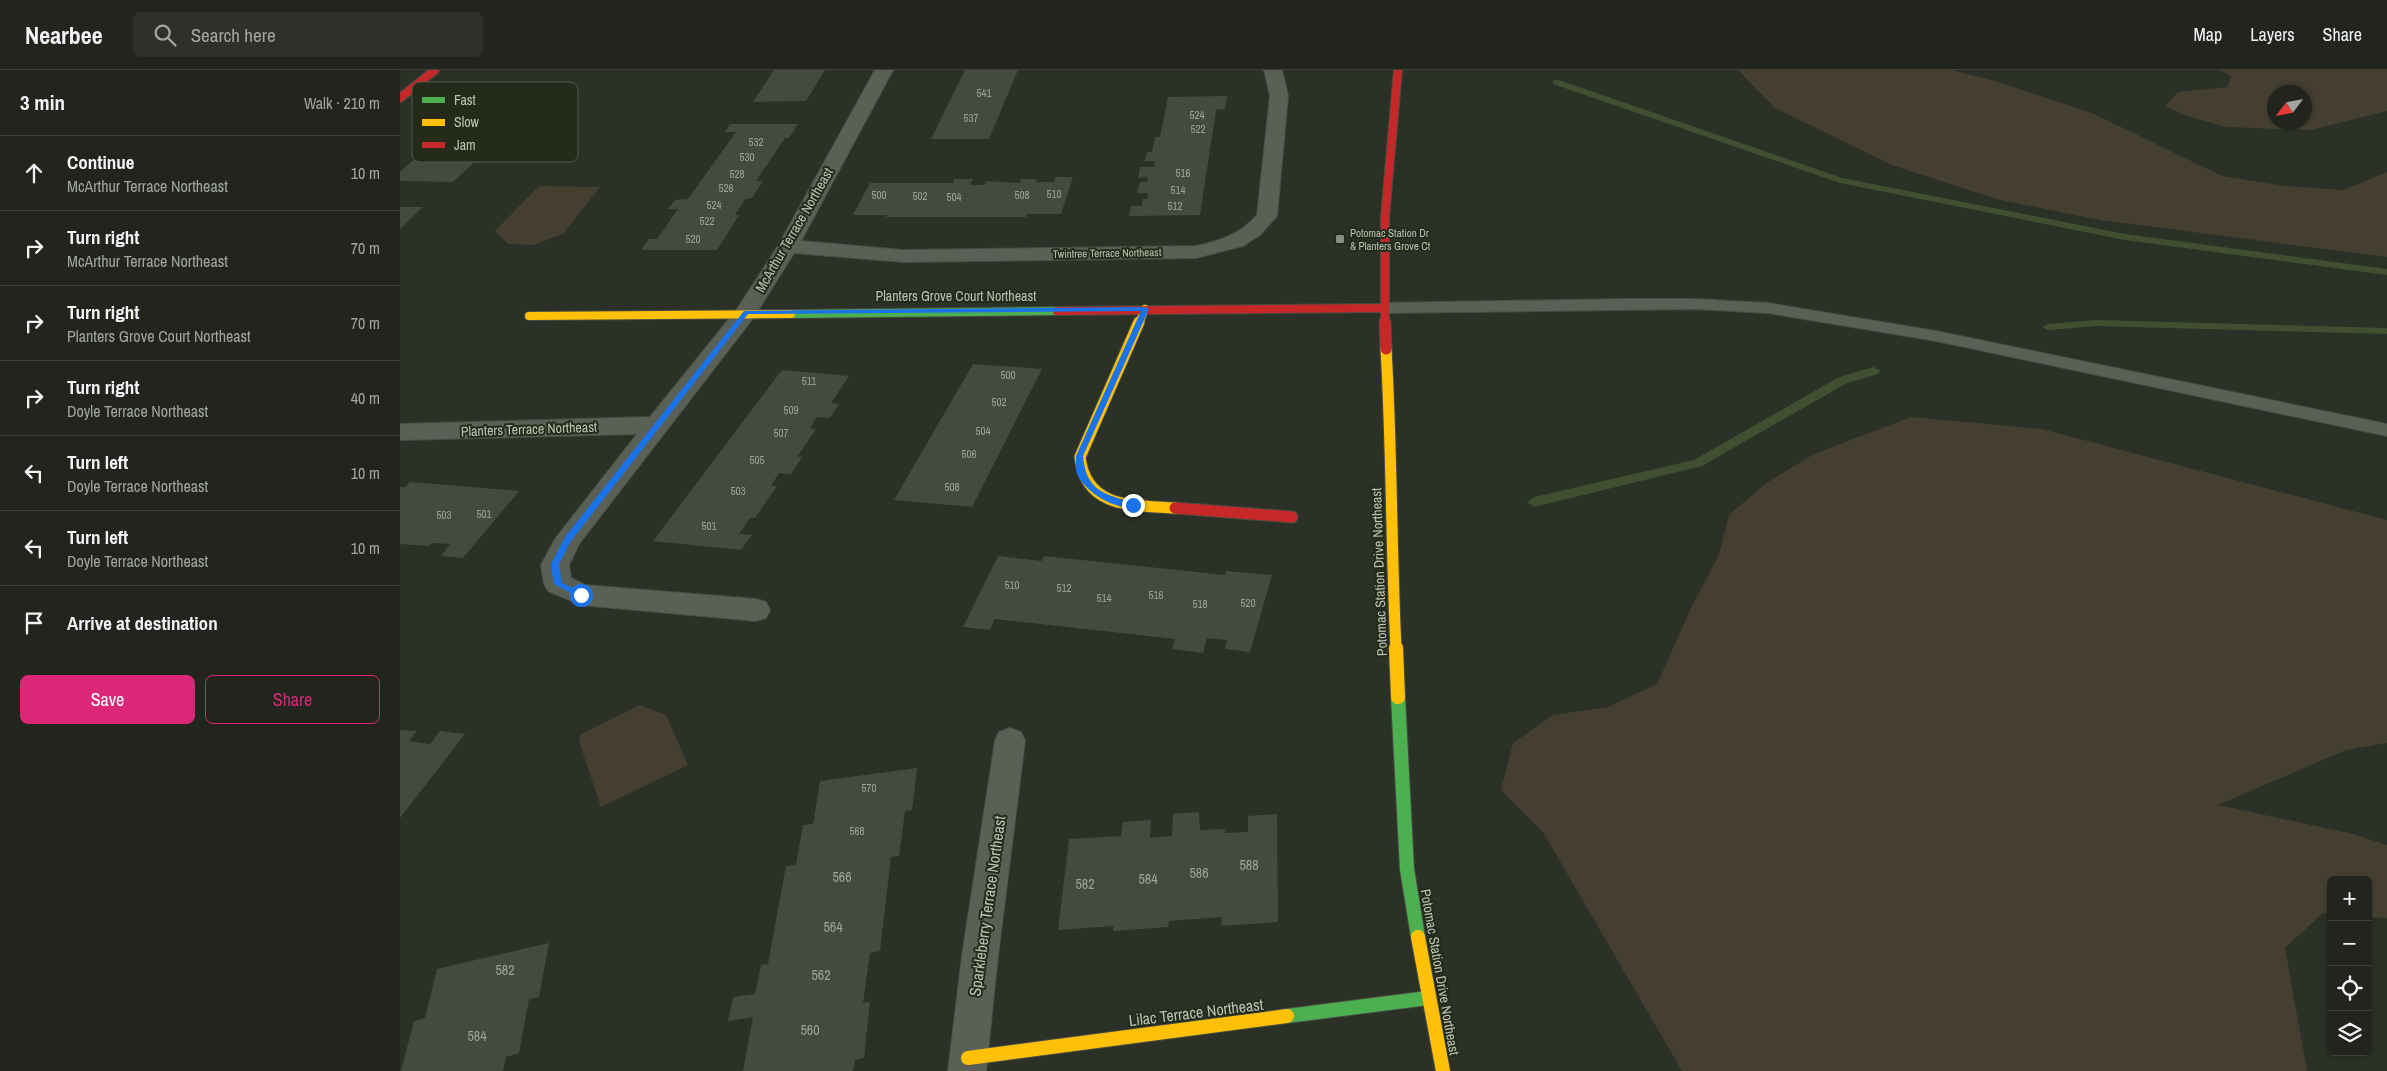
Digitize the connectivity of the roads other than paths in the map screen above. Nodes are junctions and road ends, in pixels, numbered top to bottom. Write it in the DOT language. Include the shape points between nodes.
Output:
graph roads {
  1 [pos="435,70"];
  2 [pos="884,70"];
  3 [pos="1273,70"];
  4 [pos="1398,70"];
  5 [pos="420,82"];
  6 [pos="412,88"];
  7 [pos="400,98"];
  8 [pos="788,246"];
  9 [pos="1383,308"];
  10 [pos="1145,309"];
  11 [pos="746,312"];
  12 [pos="529,316"];
  13 [pos="658,425"];
  14 [pos="2387,430"];
  15 [pos="400,432"];
  16 [pos="1292,517"];
  17 [pos="756,610"];
  18 [pos="1010,741"];
  19 [pos="1428,998"];
  20 [pos="967,1064"];
  21 [pos="1443,1071"];
  1 -- 5 [label="street"];
  2 -- 8 [label="street, McArthur Terrace Northeast"];
  3 -- 8 [label="street, Twintree Terrace Northeast" via="1279,96 1267,216 1256,230 1220,248 1196,252 902,256"];
  4 -- 9 [label="street, Potomac Station Drive Northeast" via="1388,173"];
  6 -- 7 [label="street"];
  8 -- 11 [label="street, McArthur Terrace Northeast"];
  9 -- 10 [label="street, Planters Grove Court Northeast"];
  9 -- 14 [label="lane" via="1622,304 1768,308 1936,336"];
  9 -- 19 [label="street, Potomac Station Drive Northeast" via="1391,427 1392,573 1407,869"];
  10 -- 11 [label="street, Planters Grove Court Northeast"];
  10 -- 16 [label="street" via="1080,456 1081,474 1093,490 1115,502"];
  11 -- 12 [label="street, Planters Grove Court Northeast"];
  11 -- 13 [label="street, McArthur Terrace Northeast"];
  13 -- 15 [label="street, Planters Terrace Northeast"];
  13 -- 17 [label="street, McArthur Terrace Northeast" via="568,539 555,564 558,584 581,595"];
  18 -- 20 [label="street, Sparkleberry Terrace Northeast"];
  19 -- 20 [label="street, Lilac Terrace Northeast"];
  19 -- 21 [label="street, Potomac Station Drive Northeast"];
}
